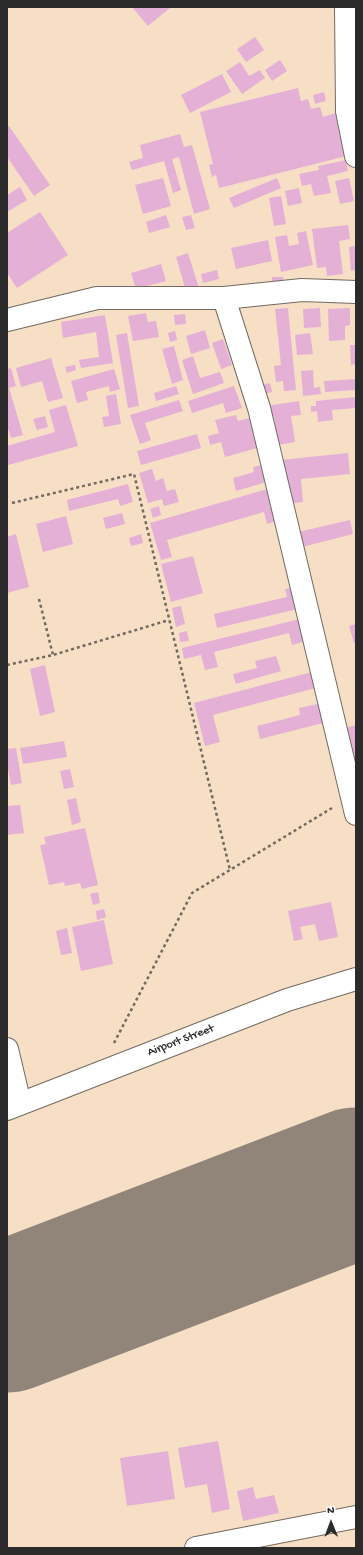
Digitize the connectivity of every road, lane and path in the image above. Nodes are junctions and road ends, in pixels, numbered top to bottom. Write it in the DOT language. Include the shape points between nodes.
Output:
graph roads {
  1 [pos="346,7"];
  2 [pos="356,156"];
  3 [pos="356,292"];
  4 [pos="224,298"];
  5 [pos="7,320"];
  6 [pos="12,503"];
  7 [pos="39,599"];
  8 [pos="169,620"];
  9 [pos="53,655"];
  10 [pos="7,665"];
  11 [pos="354,805"];
  12 [pos="230,870"];
  13 [pos="356,979"];
  14 [pos="7,1050"];
  15 [pos="98,1074"];
  16 [pos="14,1107"];
  17 [pos="356,1517"];
  18 [pos="196,1548"];
  1 -- 2 [label="street" via="347,110"];
  3 -- 4 [label="street" via="302,290"];
  4 -- 5 [label="street" via="97,298"];
  4 -- 11 [label="street" via="259,408"];
  6 -- 8 [label="path" via="134,474"];
  7 -- 9 [label="path"];
  8 -- 9 [label="path"];
  8 -- 12 [label="path"];
  9 -- 10 [label="path"];
  11 -- 12 [label="path"];
  12 -- 15 [label="path" via="192,892"];
  13 -- 15 [label="street, Airport Street" via="287,1000"];
  14 -- 16 [label="street"];
  15 -- 16 [label="street, Airport Street"];
  17 -- 18 [label="street"];
}
